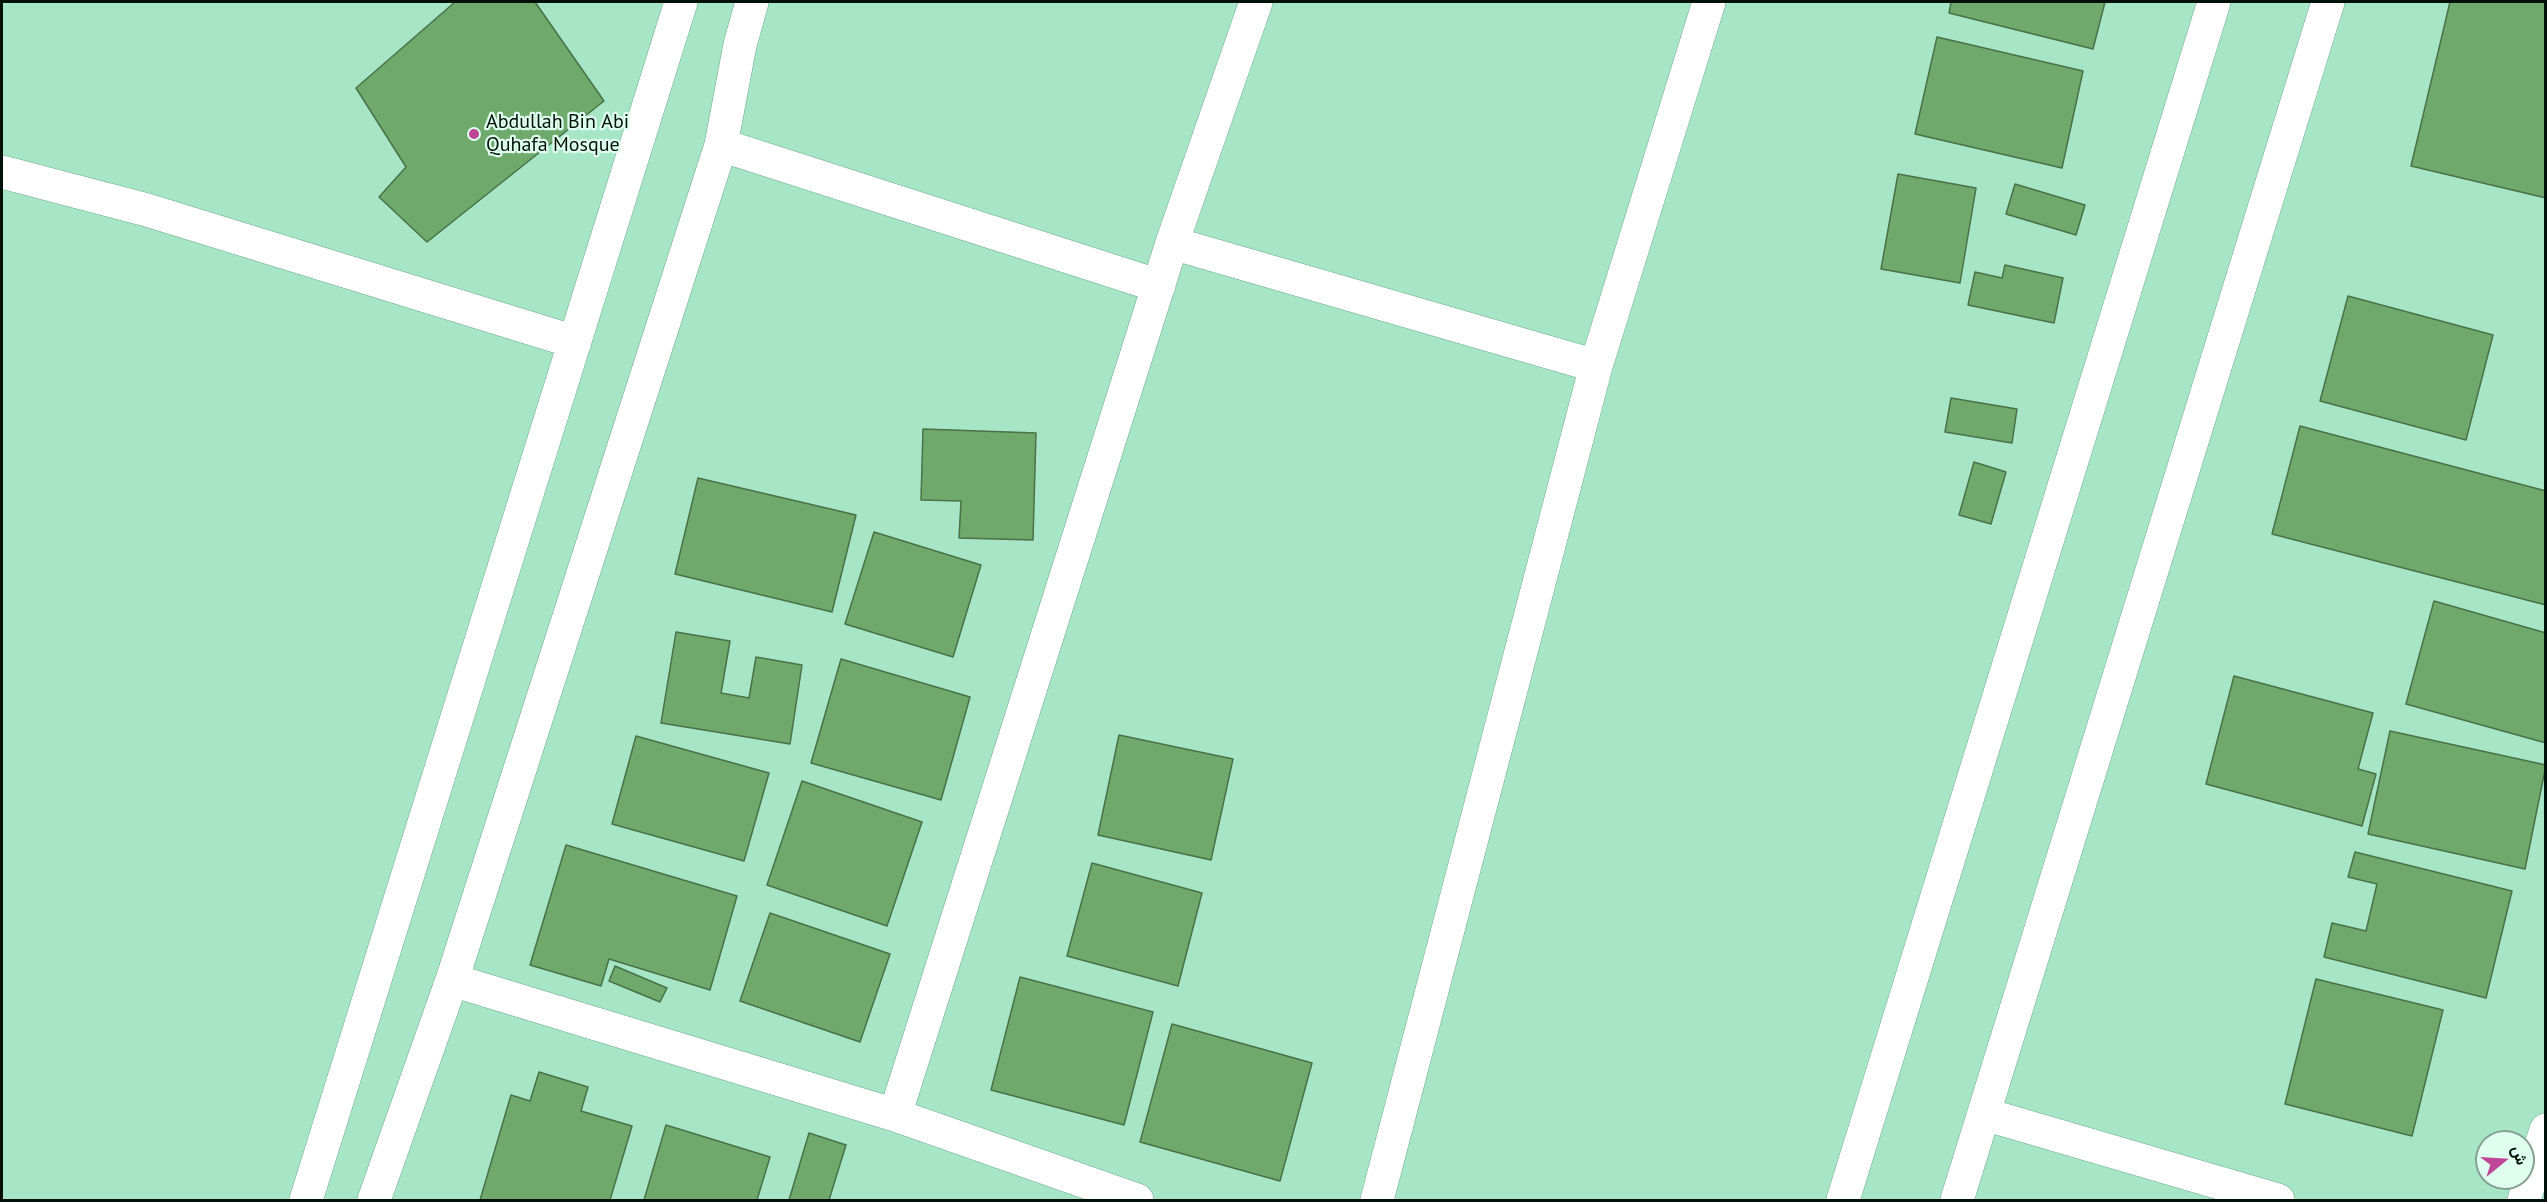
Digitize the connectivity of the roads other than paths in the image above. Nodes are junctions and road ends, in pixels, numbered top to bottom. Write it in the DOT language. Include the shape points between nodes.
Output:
graph roads {
  1 [pos="681,2"];
  2 [pos="752,2"];
  3 [pos="1256,2"];
  4 [pos="1709,2"];
  5 [pos="2214,2"];
  6 [pos="2328,2"];
  7 [pos="721,145"];
  8 [pos="2,172"];
  9 [pos="1172,243"];
  10 [pos="1159,286"];
  11 [pos="575,342"];
  12 [pos="1596,366"];
  13 [pos="452,980"];
  14 [pos="1984,1114"];
  15 [pos="896,1115"];
  16 [pos="2546,1130"];
  17 [pos="306,1200"];
  18 [pos="374,1200"];
  19 [pos="1137,1200"];
  20 [pos="1377,1200"];
  21 [pos="1843,1200"];
  22 [pos="1957,1200"];
  23 [pos="2278,1200"];
  24 [pos="2524,1200"];
  1 -- 11 [label="street"];
  2 -- 7 [label="street"];
  3 -- 9 [label="street"];
  4 -- 12 [label="street"];
  5 -- 21 [label="street"];
  6 -- 14 [label="street"];
  7 -- 10 [label="street"];
  7 -- 13 [label="street"];
  8 -- 11 [label="street" via="147,210"];
  9 -- 10 [label="street"];
  9 -- 12 [label="street"];
  10 -- 15 [label="street"];
  11 -- 17 [label="street"];
  12 -- 20 [label="street"];
  13 -- 15 [label="street"];
  13 -- 18 [label="street"];
  14 -- 22 [label="street"];
  14 -- 23 [label="street"];
  15 -- 19 [label="street"];
  16 -- 24 [label="street"];
}
